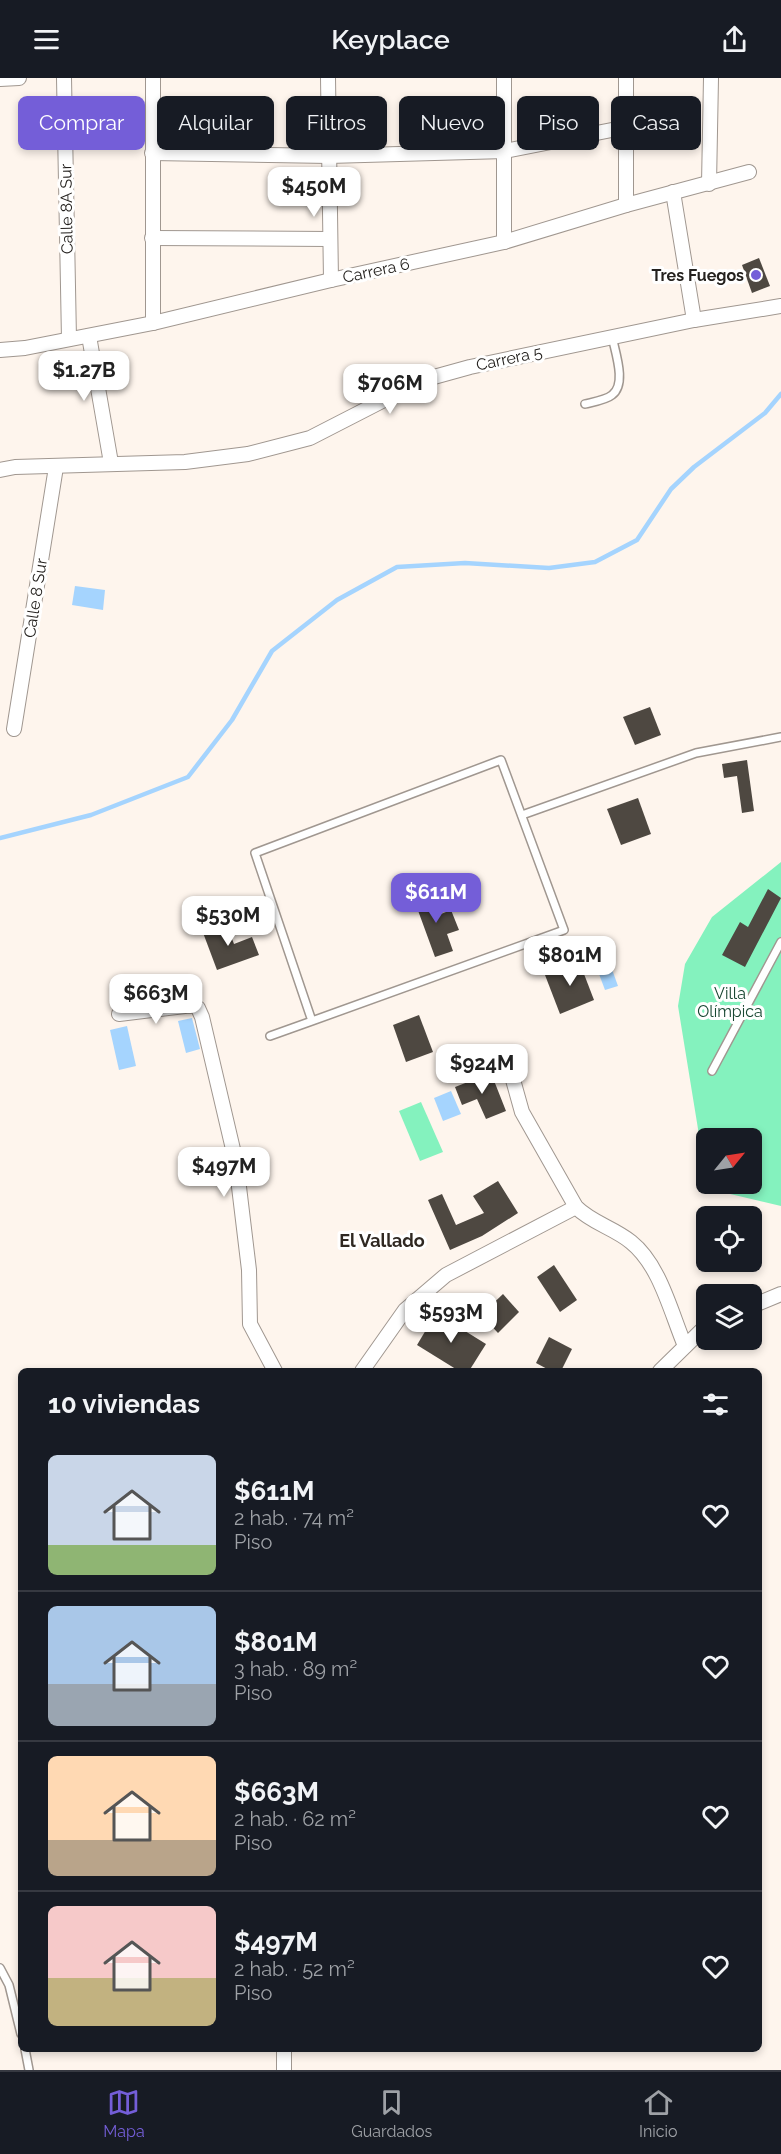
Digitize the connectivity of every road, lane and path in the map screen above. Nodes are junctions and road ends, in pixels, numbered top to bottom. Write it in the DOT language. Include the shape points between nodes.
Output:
graph roads {
  1 [pos="19,78"];
  2 [pos="64,78"];
  3 [pos="153,78"];
  4 [pos="328,78"];
  5 [pos="504,78"];
  6 [pos="627,78"];
  7 [pos="711,78"];
  8 [pos="0,79"];
  9 [pos="627,96"];
  10 [pos="611,130"];
  11 [pos="627,150"];
  12 [pos="505,151"];
  13 [pos="152,153"];
  14 [pos="329,156"];
  15 [pos="749,172"];
  16 [pos="709,184"];
  17 [pos="673,192"];
  18 [pos="626,205"];
  19 [pos="152,238"];
  20 [pos="329,239"];
  21 [pos="504,242"];
  22 [pos="331,280"];
  23 [pos="777,306"];
  24 [pos="694,320"];
  25 [pos="153,323"];
  26 [pos="89,336"];
  27 [pos="612,336"];
  28 [pos="69,339"];
  29 [pos="0,350"];
  30 [pos="585,404"];
  31 [pos="111,464"];
  32 [pos="56,467"];
  33 [pos="0,470"];
  34 [pos="14,729"];
  35 [pos="781,737"];
  36 [pos="522,815"];
  37 [pos="781,942"];
  38 [pos="118,1014"];
  39 [pos="312,1021"];
  40 [pos="270,1036"];
  41 [pos="508,1062"];
  42 [pos="712,1071"];
  43 [pos="576,1207"];
  44 [pos="781,1294"];
  45 [pos="762,1302"];
  46 [pos="696,1336"];
  47 [pos="685,1346"];
  48 [pos="273,1368"];
  49 [pos="365,1368"];
  50 [pos="663,1368"];
  51 [pos="0,1968"];
  52 [pos="18,2022"];
  53 [pos="26,2052"];
  54 [pos="284,2052"];
  55 [pos="29,2070"];
  56 [pos="284,2070"];
  1 -- 8 [label="street"];
  2 -- 28 [label="street, Calle 8A Sur"];
  3 -- 13 [label="street"];
  4 -- 14 [label="street"];
  5 -- 12 [label="street"];
  6 -- 9 [label="street"];
  7 -- 16 [label="street"];
  10 -- 12 [label="street"];
  11 -- 18 [label="street"];
  12 -- 14 [label="street"];
  12 -- 21 [label="street"];
  13 -- 14 [label="street"];
  13 -- 19 [label="street"];
  14 -- 20 [label="street"];
  15 -- 16 [label="street, Carrera 6"];
  16 -- 17 [label="street, Carrera 6"];
  17 -- 18 [label="street, Carrera 6"];
  17 -- 24 [label="street"];
  18 -- 21 [label="street, Carrera 6"];
  19 -- 20 [label="street"];
  19 -- 25 [label="street"];
  20 -- 22 [label="street"];
  21 -- 22 [label="street, Carrera 6"];
  22 -- 25 [label="street, Carrera 6"];
  23 -- 24 [label="street, Carrera 5"];
  24 -- 27 [label="street, Carrera 5"];
  25 -- 26 [label="street, Carrera 6"];
  26 -- 28 [label="street, Carrera 6"];
  26 -- 31 [label="street"];
  27 -- 30 [label="lane" via="620,381 617,390 611,396"];
  27 -- 31 [label="street, Carrera 5" via="423,380 310,438 249,454 185,462"];
  28 -- 29 [label="street, Carrera 6"];
  31 -- 32 [label="street, Carrera 5"];
  32 -- 33 [label="street, Carrera 5"];
  32 -- 34 [label="street, Calle 8 Sur"];
  35 -- 36 [label="lane" via="696,753"];
  36 -- 39 [label="lane" via="564,930"];
  36 -- 39 [label="lane" via="501,760 255,853"];
  37 -- 42 [label="lane"];
  38 -- 48 [label="street" via="193,1005 202,1017 236,1162 249,1270 250,1324"];
  39 -- 40 [label="lane"];
  41 -- 43 [label="street" via="522,1112"];
  43 -- 47 [label="street" via="588,1219 630,1241 643,1253"];
  43 -- 49 [label="street" via="446,1275 405,1310"];
  44 -- 45 [label="street"];
  46 -- 47 [label="street"];
  47 -- 50 [label="street"];
  51 -- 52 [label="lane" via="9,1985"];
  53 -- 55 [label="lane"];
  54 -- 56 [label="street"];
}
